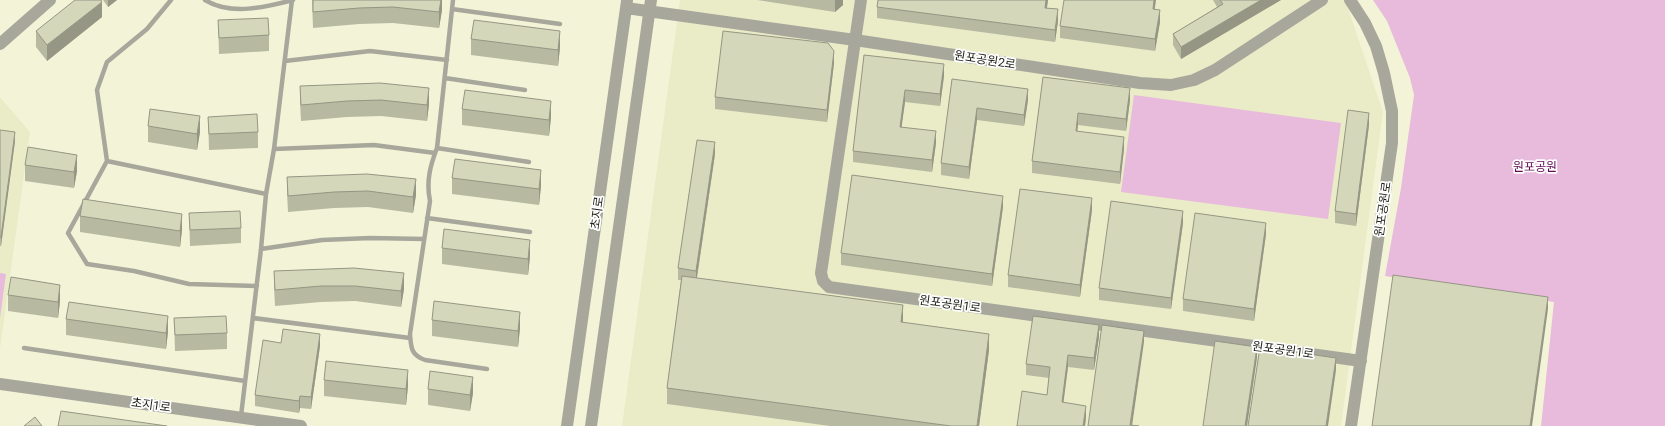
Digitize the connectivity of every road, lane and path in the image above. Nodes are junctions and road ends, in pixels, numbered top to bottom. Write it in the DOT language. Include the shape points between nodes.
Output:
graph roads {
  1 [pos="50,0"];
  2 [pos="171,0"];
  3 [pos="205,0"];
  4 [pos="293,0"];
  5 [pos="453,0"];
  6 [pos="861,0"];
  7 [pos="1322,0"];
  8 [pos="1350,0"];
  9 [pos="627,4"];
  10 [pos="650,6"];
  11 [pos="452,9"];
  12 [pos="560,24"];
  13 [pos="855,40"];
  14 [pos="0,44"];
  15 [pos="284,60"];
  16 [pos="447,60"];
  17 [pos="444,78"];
  18 [pos="525,90"];
  19 [pos="436,148"];
  20 [pos="274,149"];
  21 [pos="435,153"];
  22 [pos="107,161"];
  23 [pos="529,162"];
  24 [pos="266,194"];
  25 [pos="427,218"];
  26 [pos="530,232"];
  27 [pos="424,239"];
  28 [pos="261,249"];
  29 [pos="257,286"];
  30 [pos="253,318"];
  31 [pos="410,338"];
  32 [pos="24,348"];
  33 [pos="1361,361"];
  34 [pos="486,369"];
  35 [pos="245,381"];
  36 [pos="0,384"];
  37 [pos="240,422"];
  38 [pos="301,426"];
  39 [pos="567,426"];
  40 [pos="591,426"];
  41 [pos="1351,426"];
  1 -- 14 [label="street"];
  2 -- 22 [label="lane" via="147,29 107,62 97,90"];
  3 -- 4 [label="lane" via="215,6 240,10"];
  4 -- 15 [label="lane"];
  5 -- 11 [label="lane"];
  6 -- 13 [label="street, 원포공원1로"];
  7 -- 13 [label="street, 원포공원2로" via="1215,70 1194,80 1171,85 1140,83"];
  8 -- 33 [label="street, 원포공원로" via="1376,46 1392,111 1392,143"];
  9 -- 10 [label="street, 원포공원2로"];
  9 -- 39 [label="street, 초지로"];
  10 -- 13 [label="street, 원포공원2로"];
  10 -- 40 [label="street, 초지로"];
  11 -- 12 [label="lane"];
  11 -- 16 [label="lane"];
  13 -- 33 [label="street, 원포공원1로" via="821,273 823,281 829,287"];
  15 -- 16 [label="lane" via="370,51"];
  15 -- 20 [label="lane"];
  16 -- 17 [label="lane"];
  17 -- 18 [label="lane"];
  17 -- 19 [label="lane"];
  19 -- 21 [label="lane"];
  19 -- 23 [label="lane"];
  20 -- 21 [label="lane" via="374,145"];
  20 -- 24 [label="lane"];
  21 -- 25 [label="lane" via="428,179 430,201"];
  22 -- 24 [label="lane"];
  22 -- 29 [label="lane" via="68,232 87,264 134,271 189,284"];
  24 -- 28 [label="lane"];
  25 -- 26 [label="lane"];
  25 -- 27 [label="lane"];
  27 -- 28 [label="lane" via="322,240"];
  27 -- 31 [label="lane"];
  28 -- 29 [label="lane"];
  29 -- 30 [label="lane"];
  30 -- 31 [label="lane"];
  30 -- 35 [label="lane"];
  31 -- 34 [label="lane" via="417,357"];
  32 -- 35 [label="lane"];
  33 -- 41 [label="street, 원포공원로"];
  35 -- 37 [label="lane"];
  36 -- 37 [label="street, 초지1로"];
  37 -- 38 [label="street, 초지1로"];
}
